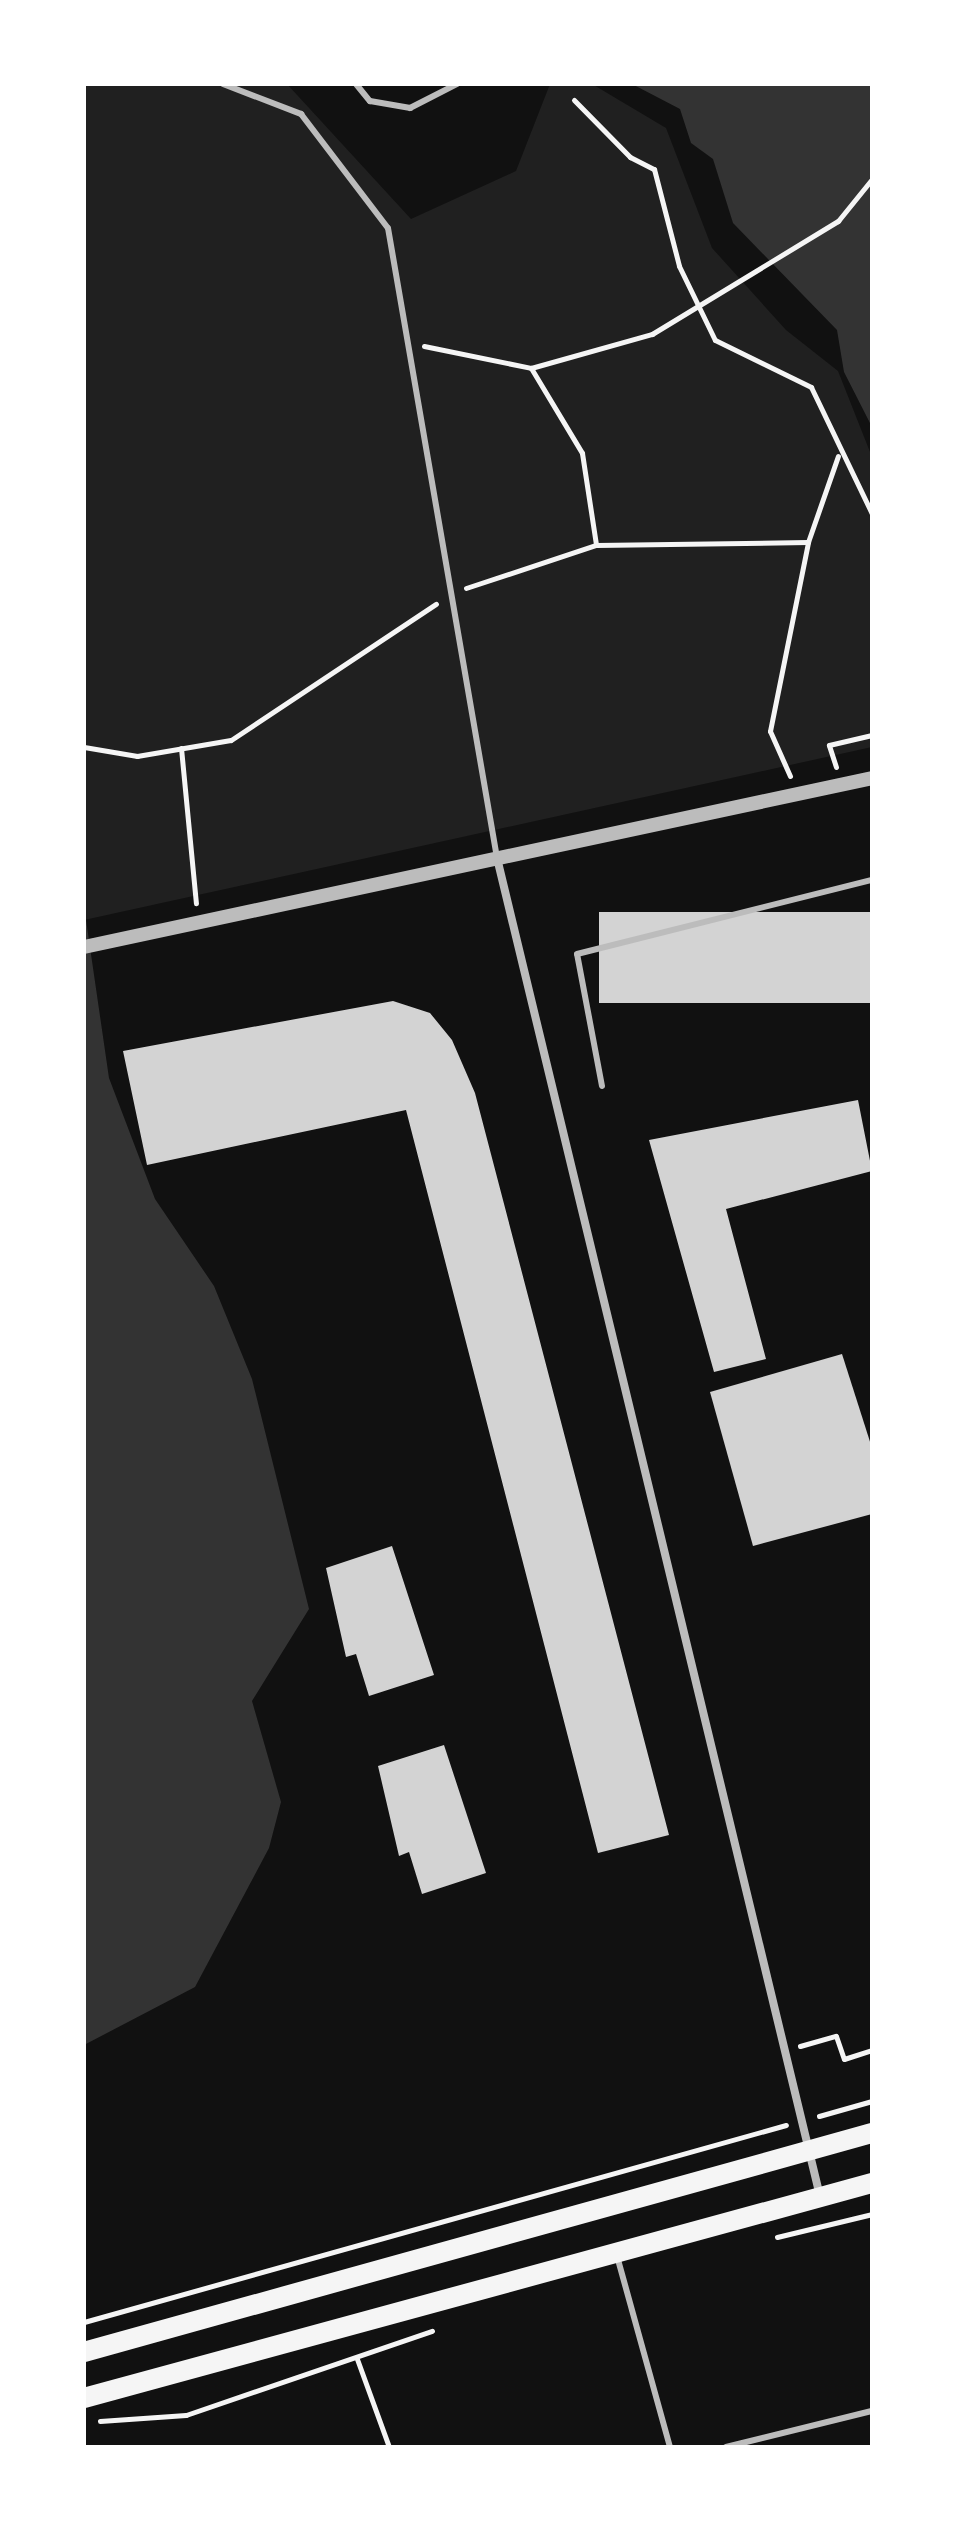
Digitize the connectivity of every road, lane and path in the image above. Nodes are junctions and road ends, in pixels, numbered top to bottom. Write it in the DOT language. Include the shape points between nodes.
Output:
graph roads {
  1 [pos="223,84"];
  2 [pos="356,84"];
  3 [pos="457,84"];
  4 [pos="574,100"];
  5 [pos="872,179"];
  6 [pos="696,308"];
  7 [pos="407,341"];
  8 [pos="531,368"];
  9 [pos="838,455"];
  10 [pos="872,514"];
  11 [pos="808,542"];
  12 [pos="596,545"];
  13 [pos="451,594"];
  14 [pos="872,735"];
  15 [pos="84,747"];
  16 [pos="181,748"];
  17 [pos="872,778"];
  18 [pos="841,785"];
  19 [pos="798,794"];
  20 [pos="497,858"];
  21 [pos="872,880"];
  22 [pos="199,922"];
  23 [pos="84,947"];
  24 [pos="602,1086"];
  25 [pos="785,2050"];
  26 [pos="872,2050"];
  27 [pos="872,2101"];
  28 [pos="802,2121"];
  29 [pos="872,2133"];
  30 [pos="809,2150"];
  31 [pos="872,2183"];
  32 [pos="820,2197"];
  33 [pos="872,2214"];
  34 [pos="769,2239"];
  35 [pos="616,2253"];
  36 [pos="84,2322"];
  37 [pos="446,2327"];
  38 [pos="84,2352"];
  39 [pos="357,2359"];
  40 [pos="84,2398"];
  41 [pos="872,2411"];
  42 [pos="92,2421"];
  43 [pos="389,2447"];
  44 [pos="670,2447"];
  45 [pos="726,2447"];
  1 -- 7 [label="lane" via="301,114 388,228"];
  2 -- 3 [label="lane" via="370,101 410,108"];
  4 -- 6 [label="path" via="630,157 654,169"];
  5 -- 6 [label="path" via="838,221"];
  6 -- 8 [label="path" via="652,334"];
  6 -- 9 [label="path" via="715,340 811,387"];
  7 -- 8 [label="path"];
  7 -- 13 [label="lane"];
  8 -- 12 [label="path" via="582,453"];
  9 -- 10 [label="path"];
  9 -- 11 [label="path"];
  11 -- 12 [label="path"];
  11 -- 19 [label="path" via="770,731"];
  12 -- 13 [label="path"];
  13 -- 16 [label="path" via="231,740"];
  13 -- 20 [label="lane"];
  14 -- 18 [label="path" via="829,745"];
  15 -- 16 [label="path" via="137,756"];
  16 -- 22 [label="path"];
  17 -- 18 [label="street"];
  18 -- 19 [label="street"];
  19 -- 20 [label="street"];
  20 -- 22 [label="street"];
  20 -- 25 [label="street"];
  21 -- 24 [label="lane" via="577,954"];
  22 -- 23 [label="street"];
  25 -- 26 [label="path" via="836,2036 844,2059"];
  25 -- 28 [label="street"];
  27 -- 28 [label="path"];
  28 -- 30 [label="street"];
  28 -- 36 [label="path"];
  29 -- 30 [label="main road"];
  30 -- 32 [label="street"];
  30 -- 38 [label="main road"];
  31 -- 32 [label="main road"];
  32 -- 35 [label="main road"];
  33 -- 34 [label="path"];
  35 -- 40 [label="main road"];
  35 -- 44 [label="lane"];
  37 -- 39 [label="path"];
  39 -- 42 [label="path" via="186,2415"];
  39 -- 43 [label="path"];
  41 -- 45 [label="lane"];
}
